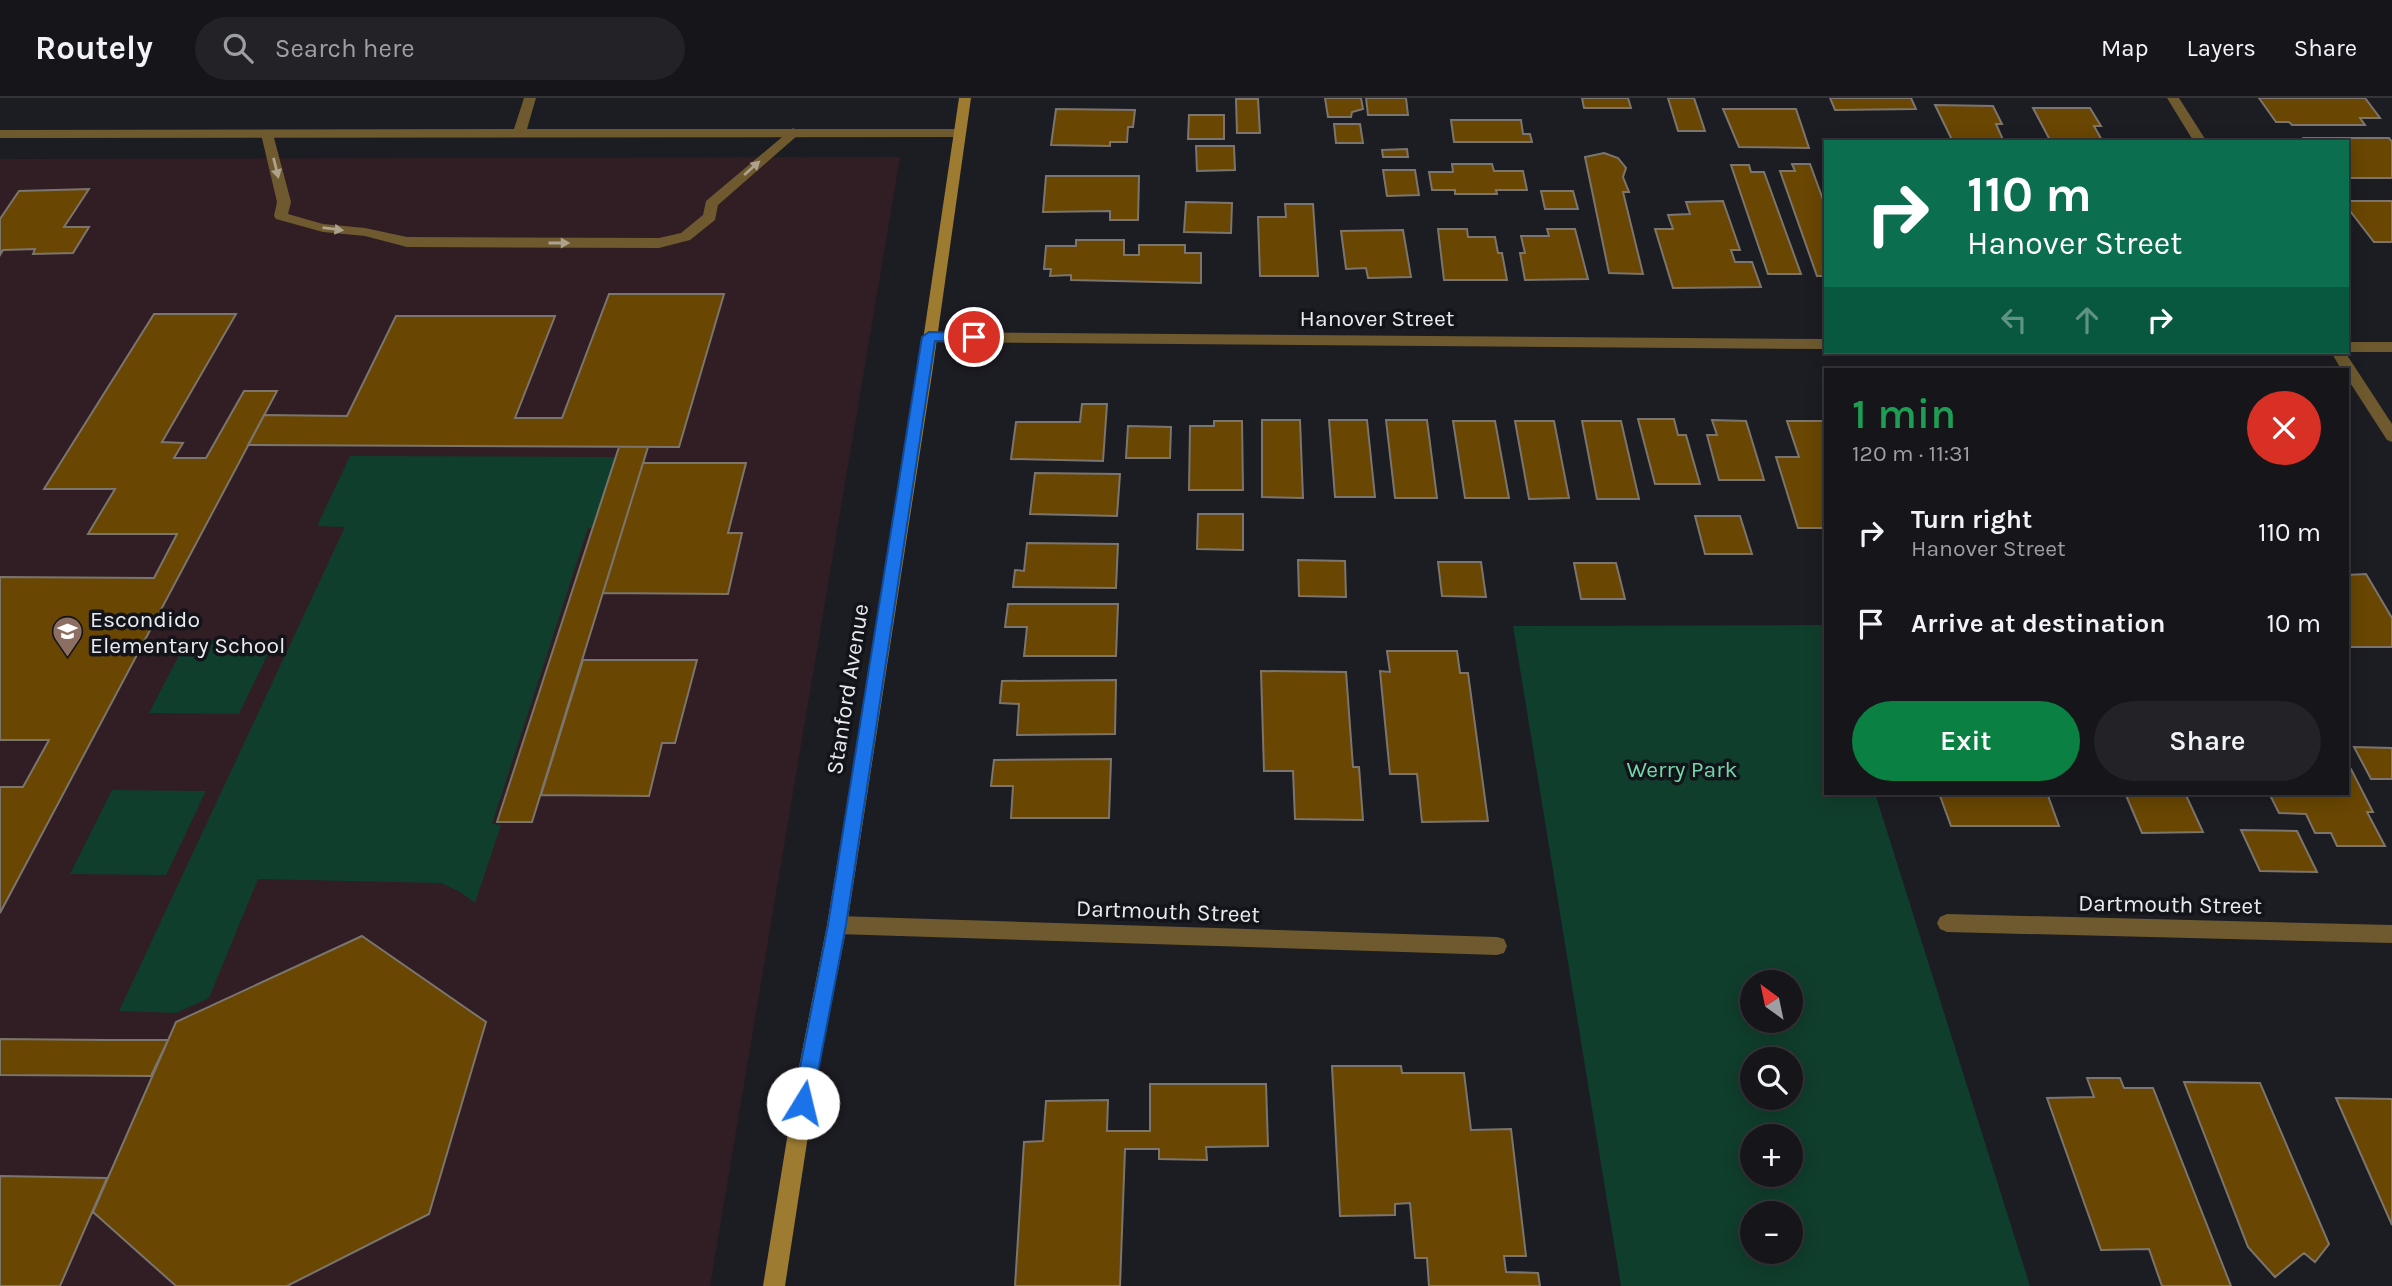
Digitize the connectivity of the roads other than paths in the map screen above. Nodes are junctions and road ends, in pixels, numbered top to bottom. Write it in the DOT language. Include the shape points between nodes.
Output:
graph roads {
  1 [pos="530,98"];
  2 [pos="965,98"];
  3 [pos="2173,98"];
  4 [pos="520,132"];
  5 [pos="793,132"];
  6 [pos="960,133"];
  7 [pos="0,134"];
  8 [pos="267,134"];
  9 [pos="2200,140"];
  10 [pos="929,337"];
  11 [pos="1824,344"];
  12 [pos="2349,347"];
  13 [pos="2392,347"];
  14 [pos="2349,369"];
  15 [pos="2392,436"];
  16 [pos="1947,923"];
  17 [pos="837,925"];
  18 [pos="2392,934"];
  19 [pos="1497,946"];
  20 [pos="774,1286"];
  1 -- 4 [label="street"];
  2 -- 6 [label="street, Stanford Avenue"];
  3 -- 9 [label="street"];
  4 -- 5 [label="street"];
  4 -- 8 [label="street"];
  5 -- 6 [label="street"];
  8 -- 5 [label="street, one-way" via="284,202 281,216 302,222 407,242 659,243 684,237 710,217 711,204"];
  6 -- 10 [label="street, Stanford Avenue"];
  7 -- 8 [label="street"];
  10 -- 11 [label="street, Hanover Street"];
  10 -- 17 [label="street, Stanford Avenue"];
  12 -- 13 [label="street"];
  14 -- 15 [label="street"];
  16 -- 18 [label="street, Dartmouth Street"];
  17 -- 19 [label="street, Dartmouth Street"];
  17 -- 20 [label="street, Stanford Avenue" via="807,1076"];
}
